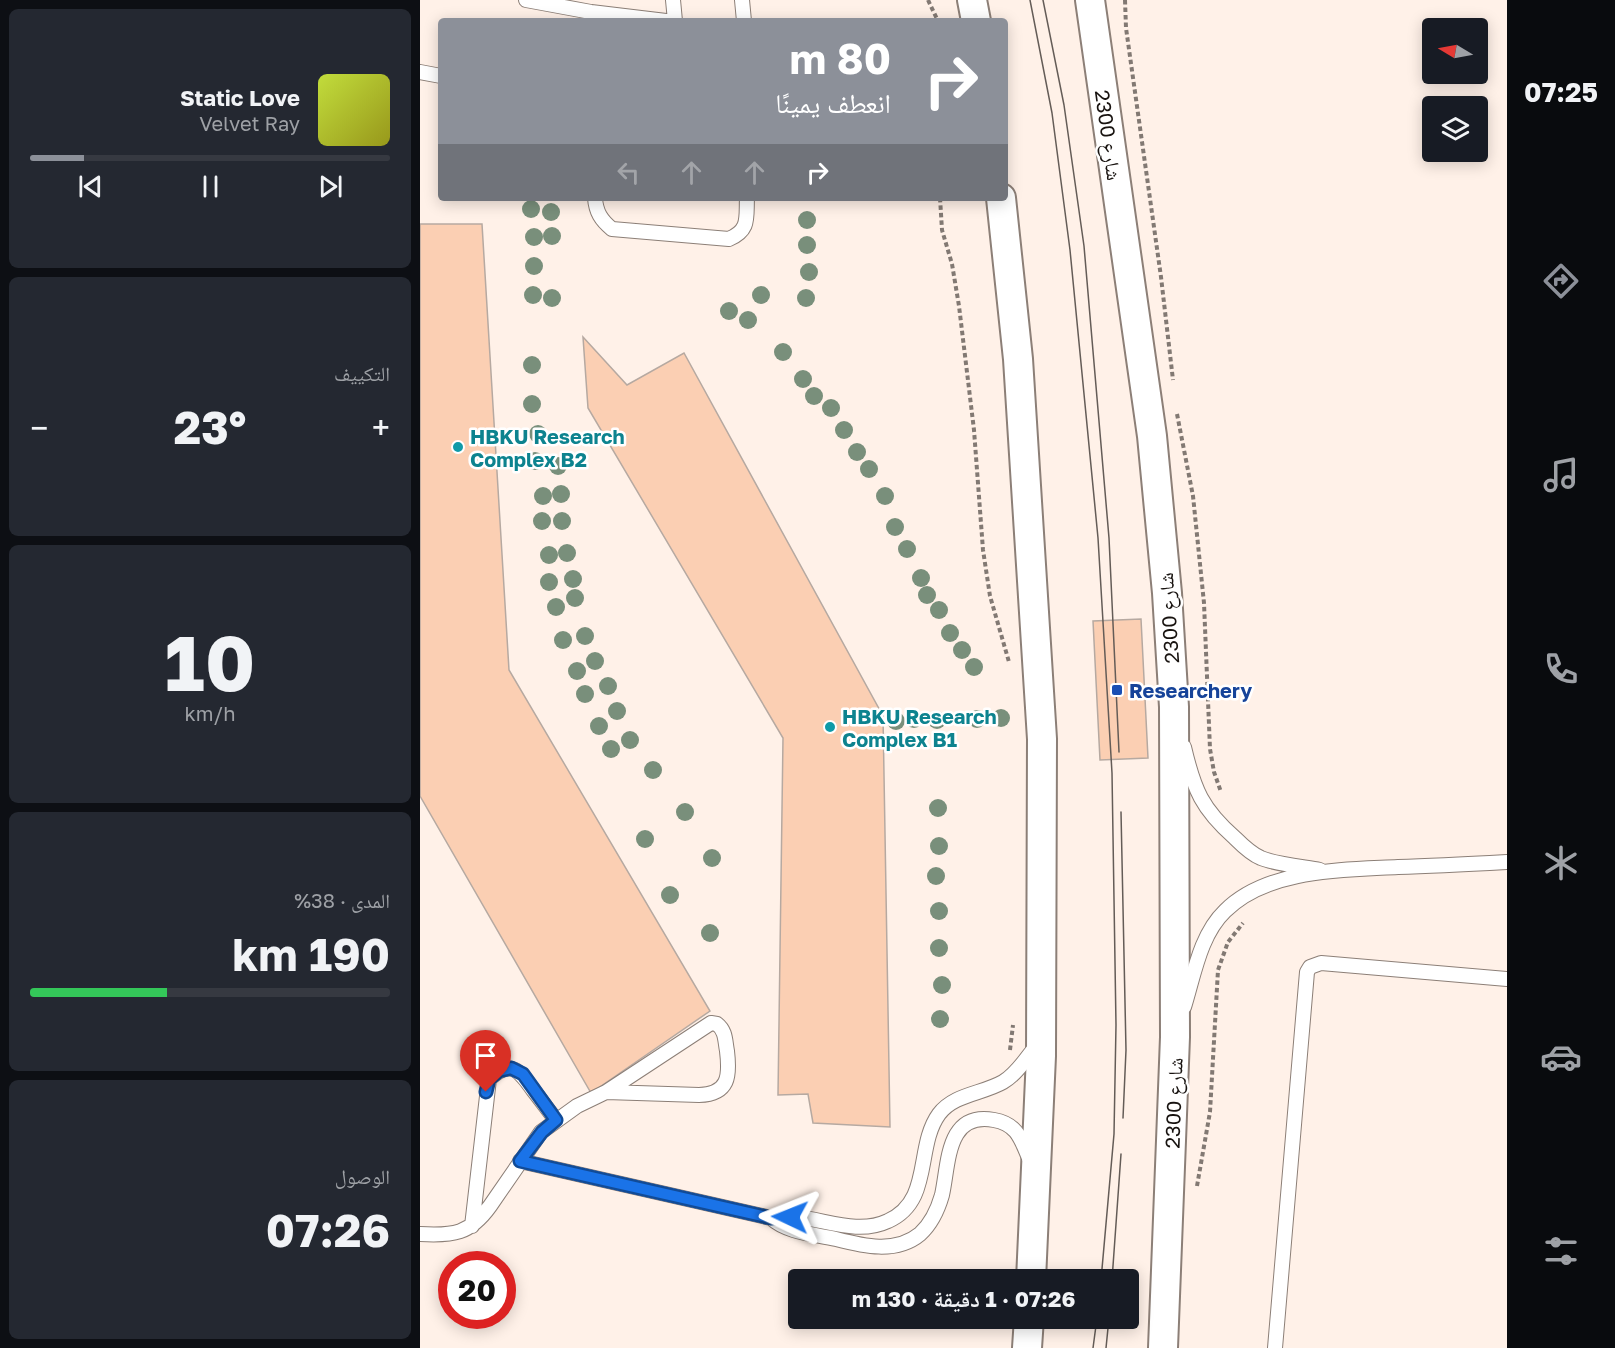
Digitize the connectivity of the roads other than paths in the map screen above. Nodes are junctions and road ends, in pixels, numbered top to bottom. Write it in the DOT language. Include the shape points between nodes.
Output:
graph roads {
  1 [pos="526,0"];
  2 [pos="673,0"];
  3 [pos="742,0"];
  4 [pos="972,0"];
  5 [pos="1090,0"];
  6 [pos="591,11"];
  7 [pos="644,18"];
  8 [pos="675,18"];
  9 [pos="744,18"];
  10 [pos="975,18"];
  11 [pos="420,72"];
  12 [pos="438,75"];
  13 [pos="595,201"];
  14 [pos="747,201"];
  15 [pos="1001,201"];
  16 [pos="1174,706"];
  17 [pos="1507,862"];
  18 [pos="1325,871"];
  19 [pos="1507,979"];
  20 [pos="1175,1037"];
  21 [pos="1040,1041"];
  22 [pos="606,1092"];
  23 [pos="556,1120"];
  24 [pos="520,1161"];
  25 [pos="1036,1178"];
  26 [pos="771,1218"];
  27 [pos="472,1226"];
  28 [pos="420,1234"];
  29 [pos="1032,1269"];
  30 [pos="1028,1329"];
  31 [pos="1027,1348"];
  32 [pos="1163,1348"];
  33 [pos="1275,1348"];
  1 -- 6 [label="lane"];
  2 -- 8 [label="lane"];
  3 -- 9 [label="lane"];
  4 -- 10 [label="street"];
  5 -- 16 [label="street, شارع 2300" via="1152,436"];
  6 -- 7 [label="lane"];
  11 -- 12 [label="lane"];
  13 -- 14 [label="lane" via="596,211 612,229 729,239 745,226"];
  15 -- 21 [label="street" via="1018,359 1042,739"];
  16 -- 18 [label="lane" via="1199,796 1219,824 1261,858"];
  16 -- 20 [label="street, شارع 2300"];
  17 -- 18 [label="lane"];
  18 -- 20 [label="lane" via="1267,884 1224,911 1200,953"];
  19 -- 33 [label="lane" via="1321,963 1310,967"];
  20 -- 32 [label="street, شارع 2300"];
  21 -- 25 [label="street"];
  21 -- 26 [label="lane" via="1006,1081 954,1100 940,1112 930,1128 915,1195 889,1221 871,1227 852,1227 784,1216"];
  22 -- 22 [label="lane" via="711,1095 728,1078 722,1028 711,1023"];
  22 -- 23 [label="lane"];
  23 -- 24 [label="lane"];
  23 -- 27 [label="lane" via="523,1074 511,1068 489,1079"];
  24 -- 26 [label="lane"];
  24 -- 27 [label="lane"];
  25 -- 26 [label="lane" via="1016,1130 1005,1122 973,1121 960,1130 949,1150 942,1195 934,1216 919,1234 899,1246 853,1243 782,1226"];
  25 -- 29 [label="street"];
  27 -- 28 [label="lane" via="451,1234"];
  30 -- 31 [label="street"];
}
